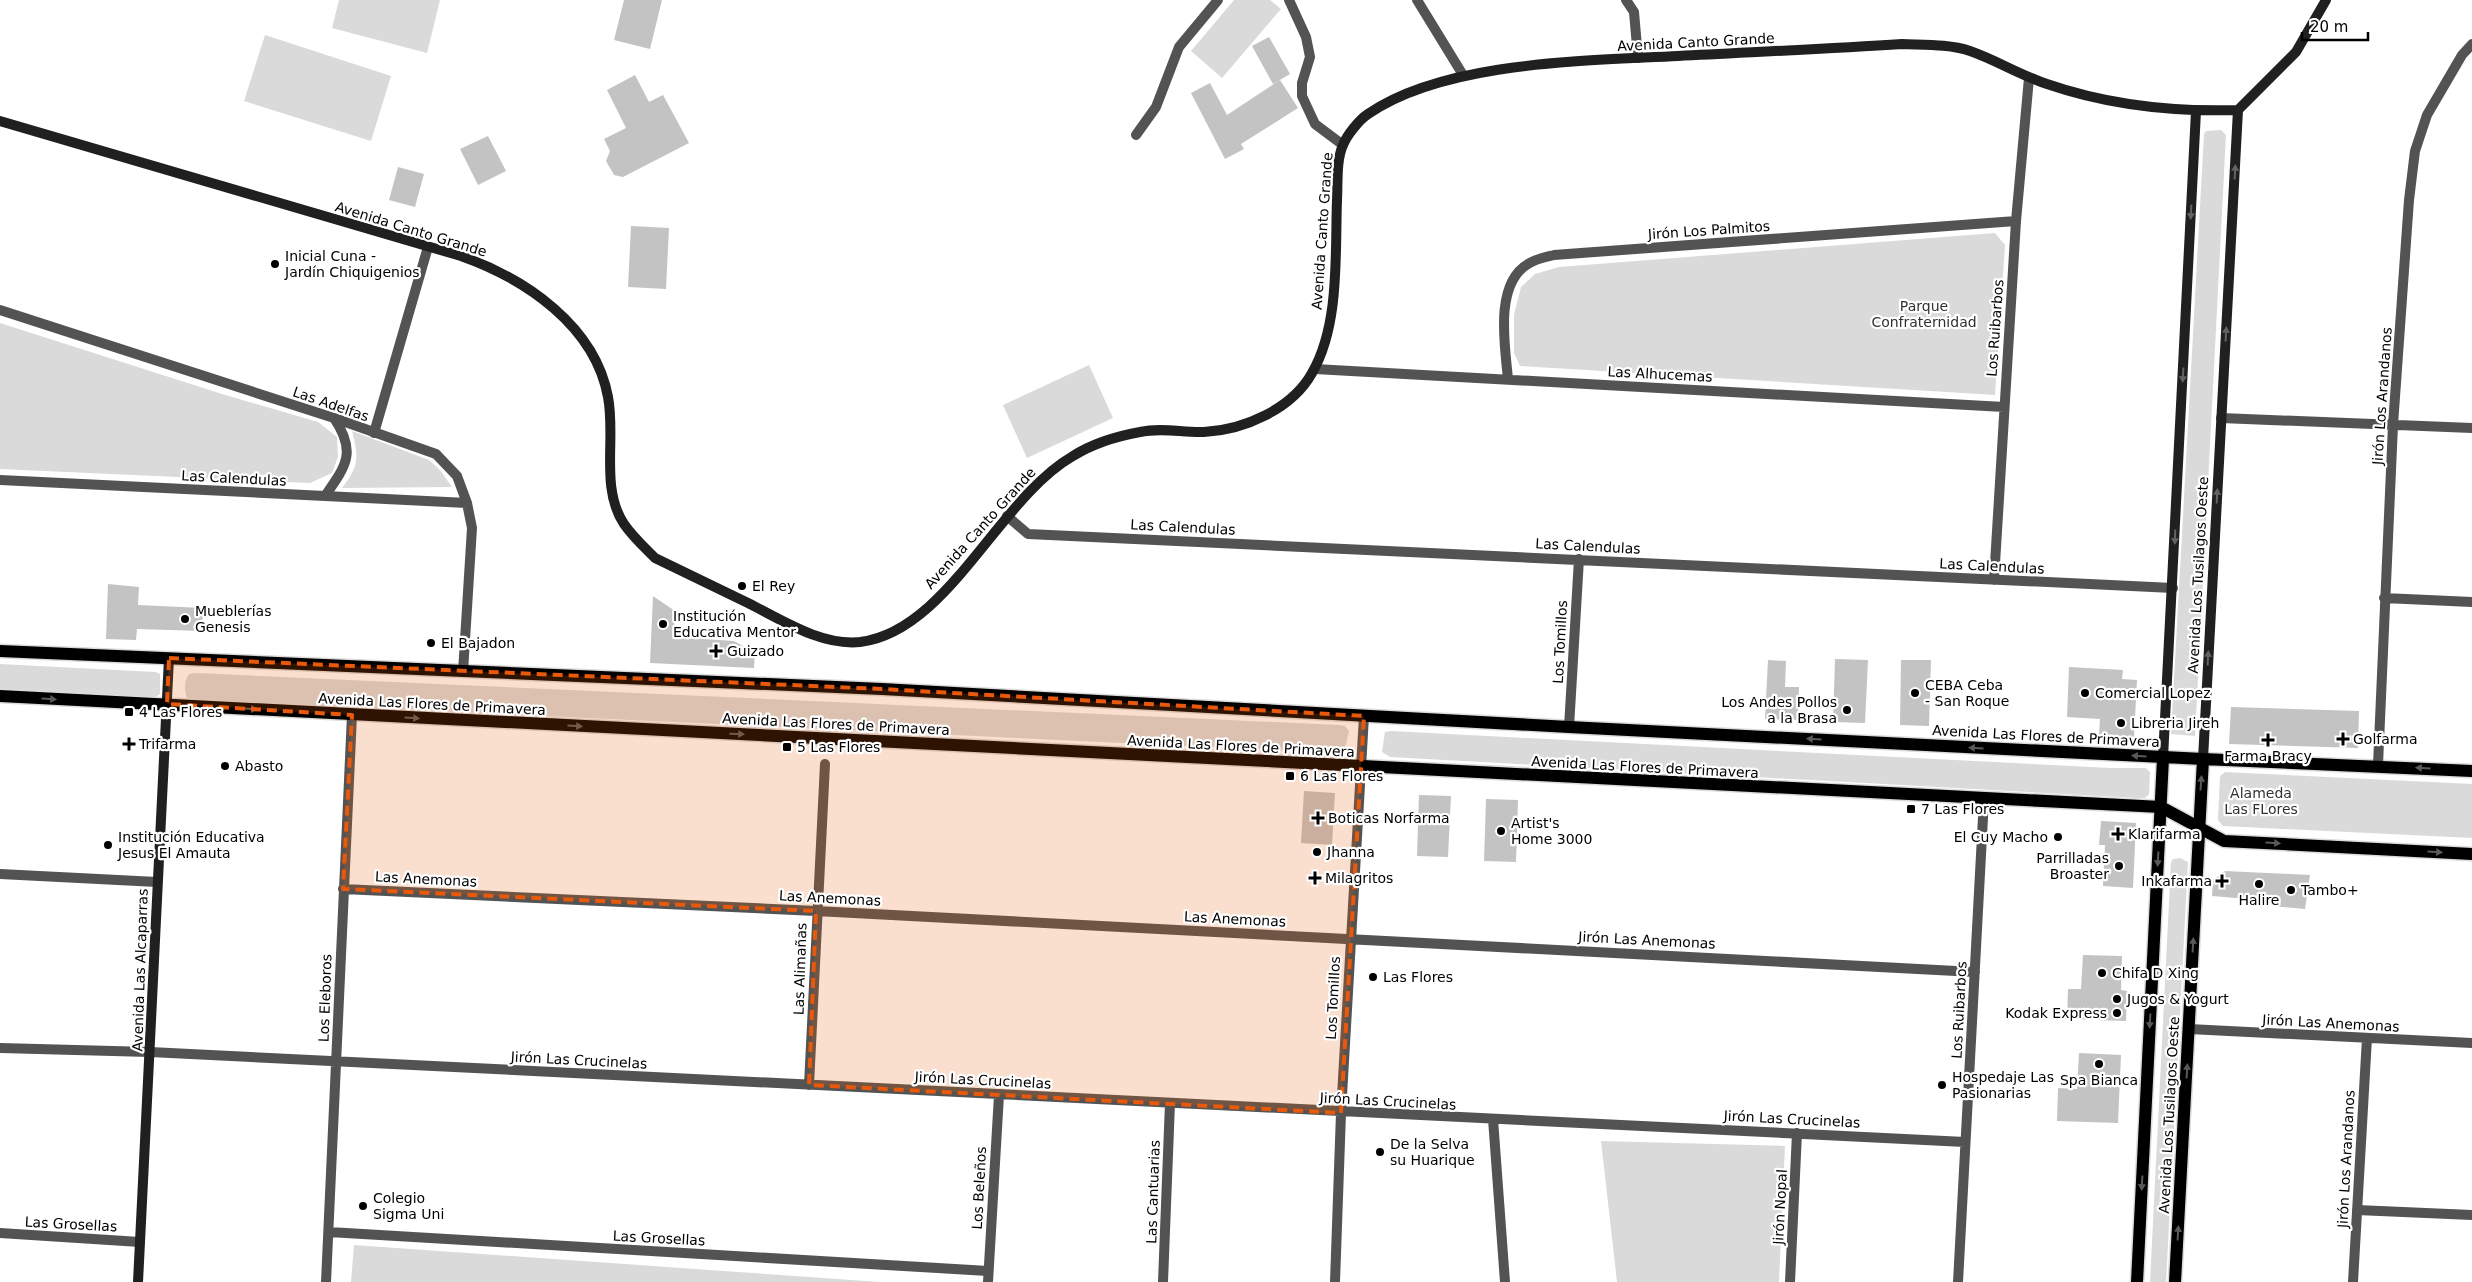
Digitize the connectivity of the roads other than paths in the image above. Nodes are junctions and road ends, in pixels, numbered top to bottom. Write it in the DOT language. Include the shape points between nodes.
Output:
graph roads {
  1 [pos="1218,0"];
  2 [pos="1289,0"];
  3 [pos="1416,0"];
  4 [pos="1626,0"];
  5 [pos="2326,0"];
  6 [pos="2472,44"];
  7 [pos="1638,58"];
  8 [pos="1463,75"];
  9 [pos="2029,78"];
  10 [pos="2238,110"];
  11 [pos="2196,111"];
  12 [pos="0,121"];
  13 [pos="1136,135"];
  14 [pos="1343,145"];
  15 [pos="2016,222"];
  16 [pos="428,247"];
  17 [pos="0,310"];
  18 [pos="1315,369"];
  19 [pos="1508,379"];
  20 [pos="2004,407"];
  21 [pos="334,418"];
  22 [pos="2221,418"];
  23 [pos="2393,425"];
  24 [pos="2472,428"];
  25 [pos="374,433"];
  26 [pos="0,480"];
  27 [pos="325,496"];
  28 [pos="467,503"];
  29 [pos="1007,516"];
  30 [pos="1579,559"];
  31 [pos="1994,580"];
  32 [pos="2173,588"];
  33 [pos="2384,598"];
  34 [pos="2472,602"];
  35 [pos="0,651"];
  36 [pos="169,658"];
  37 [pos="463,672"];
  38 [pos="0,696"];
  39 [pos="166,704"];
  40 [pos="352,715"];
  41 [pos="1364,716"];
  42 [pos="1569,727"];
  43 [pos="2163,758"];
  44 [pos="2203,760"];
  45 [pos="825,764"];
  46 [pos="2378,765"];
  47 [pos="1361,768"];
  48 [pos="2472,771"];
  49 [pos="1984,799"];
  50 [pos="2160,807"];
  51 [pos="2198,828"];
  52 [pos="2472,854"];
  53 [pos="0,874"];
  54 [pos="157,882"];
  55 [pos="343,889"];
  56 [pos="816,911"];
  57 [pos="1316,937"];
  58 [pos="1350,938"];
  59 [pos="1975,972"];
  60 [pos="2189,1029"];
  61 [pos="2367,1038"];
  62 [pos="2472,1043"];
  63 [pos="0,1048"];
  64 [pos="150,1052"];
  65 [pos="336,1062"];
  66 [pos="809,1085"];
  67 [pos="999,1095"];
  68 [pos="1170,1103"];
  69 [pos="1341,1112"];
  70 [pos="1493,1119"];
  71 [pos="1797,1133"];
  72 [pos="1965,1142"];
  73 [pos="2357,1210"];
  74 [pos="2472,1215"];
  75 [pos="329,1232"];
  76 [pos="0,1233"];
  77 [pos="140,1242"];
  78 [pos="988,1277"];
  79 [pos="138,1282"];
  80 [pos="326,1282"];
  81 [pos="1163,1282"];
  82 [pos="1335,1282"];
  83 [pos="1505,1282"];
  84 [pos="1790,1282"];
  85 [pos="1958,1282"];
  86 [pos="2137,1282"];
  87 [pos="2175,1282"];
  88 [pos="2353,1282"];
  1 -- 13 [label="street" via="1179,47 1156,107"];
  2 -- 14 [label="street" via="1306,37 1310,57 1302,83 1302,96 1315,124"];
  3 -- 8 [label="street"];
  4 -- 7 [label="street" via="1634,12"];
  5 -- 10 [label="street" via="2296,52"];
  6 -- 23 [label="street, Jirón Los Arandanos" via="2441,87 2415,151"];
  7 -- 8 [label="street, Avenida Canto Grande"];
  7 -- 9 [label="street, Avenida Canto Grande" via="1930,45 1968,50"];
  8 -- 14 [label="street, Avenida Canto Grande" via="1390,100 1362,117"];
  9 -- 11 [label="street, Avenida Canto Grande" via="2127,104"];
  9 -- 15 [label="street, Los Ruibarbos"];
  10 -- 11 [label="street, Avenida Canto Grande"];
  22 -- 10 [label="street, Avenida Los Tusilagos Oeste, one-way"];
  11 -- 32 [label="street, Avenida Los Tusilagos Oeste, one-way"];
  12 -- 16 [label="street, Avenida Canto Grande"];
  14 -- 18 [label="street, Avenida Canto Grande" via="1338,169 1334,295"];
  15 -- 19 [label="street, Jirón Los Palmitos" via="1554,254 1527,264 1508,286 1504,325"];
  15 -- 20 [label="street, Los Ruibarbos"];
  16 -- 25 [label="street"];
  16 -- 29 [label="street, Avenida Canto Grande" via="503,274 542,298 586,342 600,367 608,397 613,496 623,523 637,540 655,558 814,635 861,642 902,628 950,585"];
  17 -- 21 [label="street, Las Adelfas"];
  18 -- 19 [label="street, Las Alhucemas"];
  18 -- 29 [label="street, Avenida Canto Grande" via="1287,401 1240,426 1205,432 1142,431 1076,453 1051,470"];
  19 -- 20 [label="street, Las Alhucemas"];
  20 -- 31 [label="street, Los Ruibarbos"];
  21 -- 25 [label="street, Las Adelfas"];
  21 -- 27 [label="street" via="348,445 347,458 342,472"];
  22 -- 23 [label="street"];
  44 -- 22 [label="street, Avenida Los Tusilagos Oeste, one-way"];
  23 -- 24 [label="street"];
  23 -- 33 [label="street, Jirón Los Arandanos"];
  25 -- 28 [label="street, Las Adelfas" via="436,454 456,476"];
  26 -- 27 [label="street, Las Calendulas"];
  27 -- 28 [label="street, Las Calendulas"];
  28 -- 37 [label="street, Las Adelfas" via="472,528"];
  29 -- 30 [label="street, Las Calendulas" via="1028,534"];
  30 -- 31 [label="street, Las Calendulas"];
  30 -- 42 [label="street, Los Tomillos"];
  31 -- 32 [label="street, Las Calendulas"];
  32 -- 43 [label="street, Avenida Los Tusilagos Oeste"];
  33 -- 34 [label="street"];
  33 -- 46 [label="street, Jirón Los Arandanos"];
  35 -- 36 [label="main road, Avenida Las Flores de Primavera"];
  36 -- 37 [label="main road, Avenida Las Flores de Primavera"];
  36 -- 39 [label="street, Avenida Las Alcaparras"];
  37 -- 41 [label="main road, Avenida Las Flores de Primavera" via="882,688"];
  38 -- 39 [label="main road, Avenida Las Flores de Primavera, one-way"];
  39 -- 40 [label="main road, Avenida Las Flores de Primavera, one-way"];
  39 -- 54 [label="street, Avenida Las Alcaparras"];
  40 -- 47 [label="main road, Avenida Las Flores de Primavera, one-way"];
  40 -- 55 [label="street, Los Eleboros"];
  41 -- 42 [label="main road, Avenida Las Flores de Primavera"];
  41 -- 47 [label="street, Los Tomillos"];
  43 -- 42 [label="main road, Avenida Las Flores de Primavera, one-way"];
  43 -- 44 [label="main road, Avenida Las Flores de Primavera"];
  43 -- 50 [label="main road, Avenida Los Tusilagos Oeste"];
  44 -- 46 [label="main road, Avenida Las Flores de Primavera"];
  51 -- 44 [label="main road, Avenida Los Tusilagos Oeste, one-way"];
  45 -- 56 [label="street, Las Alimañas"];
  48 -- 46 [label="main road, Avenida Las Flores de Primavera, one-way"];
  47 -- 49 [label="main road, Avenida Las Flores de Primavera"];
  47 -- 58 [label="street, Los Tomillos"];
  49 -- 50 [label="main road, Avenida Las Flores de Primavera"];
  49 -- 59 [label="street, Los Ruibarbos"];
  50 -- 51 [label="main road, Avenida Las Flores de Primavera"];
  50 -- 86 [label="main road, Avenida Los Tusilagos Oeste, one-way"];
  51 -- 52 [label="main road, Avenida Las Flores de Primavera, one-way" via="2224,841"];
  60 -- 51 [label="main road, Avenida Los Tusilagos Oeste, one-way"];
  53 -- 54 [label="street"];
  54 -- 64 [label="street, Avenida Las Alcaparras"];
  55 -- 56 [label="street, Las Anemonas"];
  55 -- 65 [label="street, Los Eleboros"];
  56 -- 57 [label="street, Las Anemonas"];
  56 -- 66 [label="street, Las Alimañas"];
  57 -- 58 [label="street, Jirón Las Anemonas"];
  58 -- 59 [label="street, Jirón Las Anemonas"];
  58 -- 69 [label="street, Los Tomillos"];
  59 -- 72 [label="street, Los Ruibarbos"];
  60 -- 61 [label="street, Jirón Las Anemonas"];
  87 -- 60 [label="main road, Avenida Los Tusilagos Oeste, one-way"];
  61 -- 62 [label="street, Jirón Las Anemonas"];
  61 -- 73 [label="street, Jirón Los Arandanos"];
  63 -- 64 [label="street, Jirón Las Crucinelas"];
  64 -- 65 [label="street, Jirón Las Crucinelas"];
  64 -- 77 [label="street, Avenida Las Alcaparras"];
  65 -- 66 [label="street, Jirón Las Crucinelas"];
  65 -- 75 [label="street, Los Eleboros"];
  66 -- 67 [label="street, Jirón Las Crucinelas"];
  67 -- 68 [label="street, Jirón Las Crucinelas"];
  67 -- 78 [label="street, Los Beleños"];
  68 -- 69 [label="street, Jirón Las Crucinelas"];
  68 -- 81 [label="street, Las Cantuarias"];
  69 -- 70 [label="street, Jirón Las Crucinelas"];
  69 -- 82 [label="street, Los Tomillos"];
  70 -- 71 [label="street, Jirón Las Crucinelas"];
  70 -- 83 [label="street"];
  71 -- 72 [label="street, Jirón Las Crucinelas"];
  71 -- 84 [label="street, Jirón Nopal"];
  72 -- 85 [label="street, Los Ruibarbos"];
  73 -- 74 [label="street"];
  73 -- 88 [label="street, Jirón Los Arandanos"];
  75 -- 78 [label="street, Las Grosellas"];
  75 -- 80 [label="street, Los Eleboros"];
  76 -- 77 [label="street, Las Grosellas"];
  77 -- 79 [label="street, Avenida Las Alcaparras"];
}
